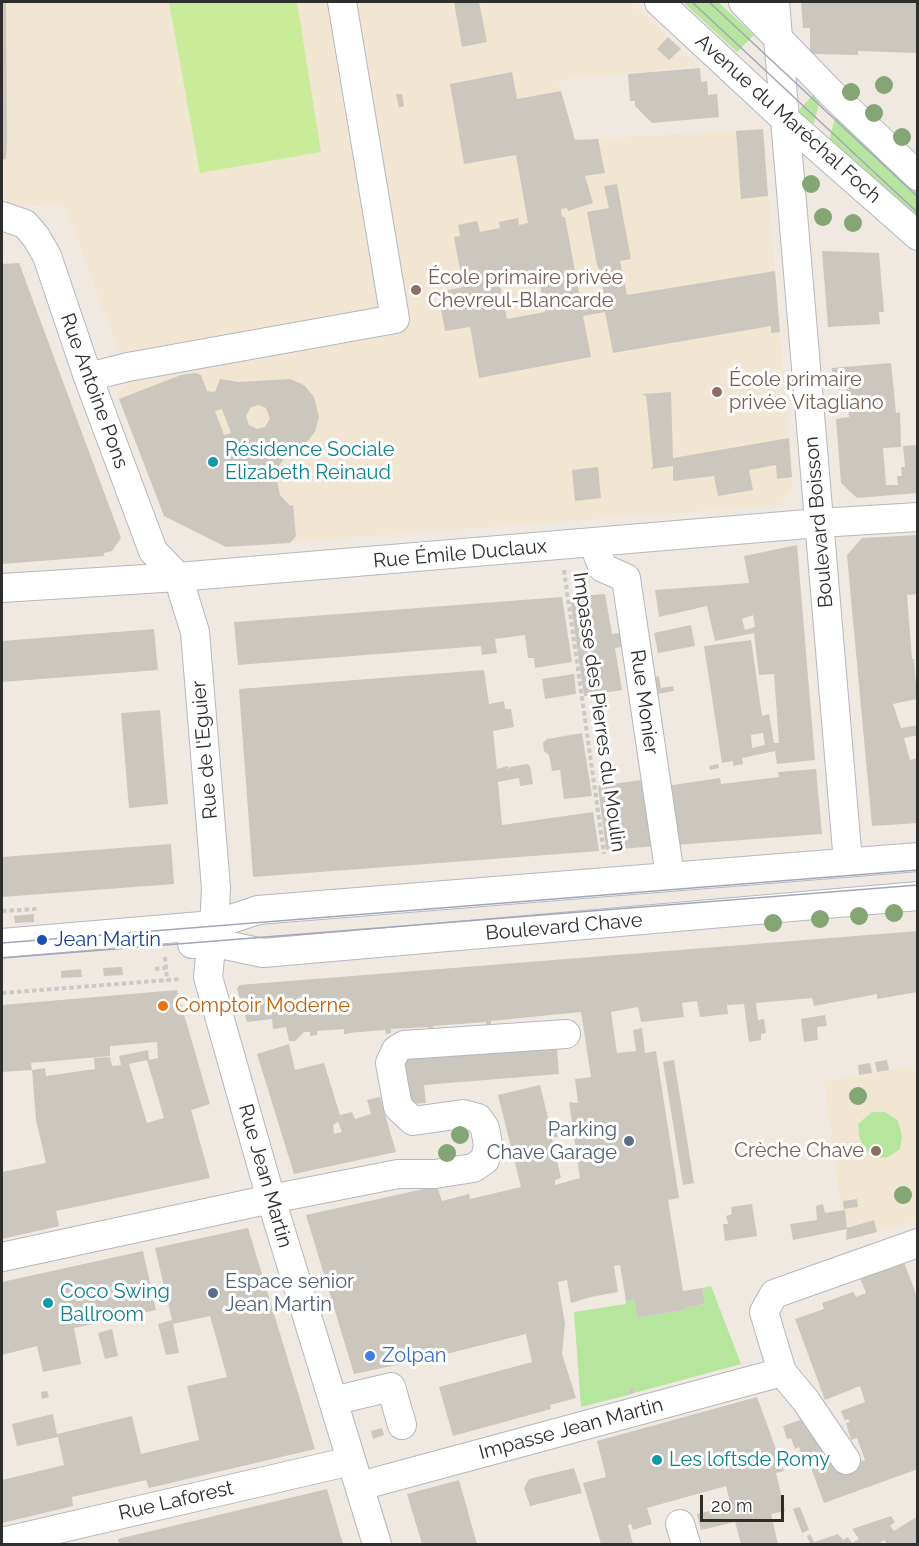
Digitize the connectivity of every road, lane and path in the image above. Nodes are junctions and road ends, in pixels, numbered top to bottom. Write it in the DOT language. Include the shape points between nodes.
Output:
graph roads {
  1 [pos="342,2"];
  2 [pos="659,2"];
  3 [pos="743,2"];
  4 [pos="775,2"];
  5 [pos="777,38"];
  6 [pos="786,120"];
  7 [pos="918,176"];
  8 [pos="2,216"];
  9 [pos="918,236"];
  10 [pos="88,377"];
  11 [pos="918,517"];
  12 [pos="819,523"];
  13 [pos="593,543"];
  14 [pos="560,546"];
  15 [pos="178,577"];
  16 [pos="2,588"];
  17 [pos="918,857"];
  18 [pos="848,862"];
  19 [pos="670,876"];
  20 [pos="609,881"];
  21 [pos="918,896"];
  22 [pos="212,934"];
  23 [pos="2,943"];
  24 [pos="2,958"];
  25 [pos="155,969"];
  26 [pos="166,969"];
  27 [pos="189,979"];
  28 [pos="2,993"];
  29 [pos="566,1034"];
  30 [pos="271,1199"];
  31 [pos="918,1243"];
  32 [pos="2,1257"];
  33 [pos="782,1372"];
  34 [pos="333,1401"];
  35 [pos="402,1425"];
  36 [pos="846,1460"];
  37 [pos="355,1473"];
  38 [pos="2,1542"];
  39 [pos="377,1545"];
  1 -- 10 [label="street" via="395,319"];
  2 -- 6 [label="street, Avenue du Maréchal Foch"];
  3 -- 5 [label="street"];
  4 -- 5 [label="street, Boulevard Boisson"];
  5 -- 6 [label="street, Boulevard Boisson"];
  5 -- 7 [label="street"];
  6 -- 9 [label="street, Avenue du Maréchal Foch"];
  6 -- 12 [label="street, Boulevard Boisson"];
  8 -- 10 [label="street, Rue Antoine Pons" via="25,224 47,256"];
  10 -- 15 [label="street, Rue Antoine Pons" via="153,551"];
  11 -- 12 [label="street, Rue Émile Duclaux"];
  12 -- 13 [label="street, Rue Émile Duclaux"];
  12 -- 18 [label="street, Boulevard Boisson"];
  13 -- 14 [label="street, Rue Émile Duclaux"];
  13 -- 19 [label="street, Rue Monier" via="603,568 626,578"];
  14 -- 15 [label="street, Rue Émile Duclaux"];
  14 -- 20 [label="path, Impasse des Pierres du Moulin"];
  15 -- 16 [label="street, Rue Émile Duclaux"];
  15 -- 22 [label="street, Rue de l'Eguier" via="195,632 215,879"];
  17 -- 18 [label="street, Boulevard Chave"];
  18 -- 19 [label="street, Boulevard Chave"];
  19 -- 20 [label="street, Boulevard Chave"];
  20 -- 22 [label="street, Boulevard Chave" via="258,910"];
  21 -- 22 [label="street, Boulevard Chave" via="262,953"];
  22 -- 23 [label="street, Boulevard Chave"];
  22 -- 24 [label="street, Boulevard Chave"];
  22 -- 30 [label="street, Rue Jean Martin" via="208,977"];
  25 -- 26 [label="path"];
  27 -- 28 [label="path"];
  29 -- 30 [label="street" via="404,1045 396,1050 390,1064 398,1107 413,1120 463,1114 478,1118 485,1128 485,1160 473,1168 398,1174"];
  30 -- 32 [label="street"];
  30 -- 34 [label="street, Rue Jean Martin"];
  31 -- 33 [label="street" via="774,1294 764,1312"];
  33 -- 36 [label="street"];
  33 -- 37 [label="street, Impasse Jean Martin"];
  34 -- 35 [label="street" via="391,1387"];
  34 -- 37 [label="street, Rue Jean Martin"];
  37 -- 38 [label="street, Rue Laforest"];
  37 -- 39 [label="street, Rue Jean Martin"];
}
